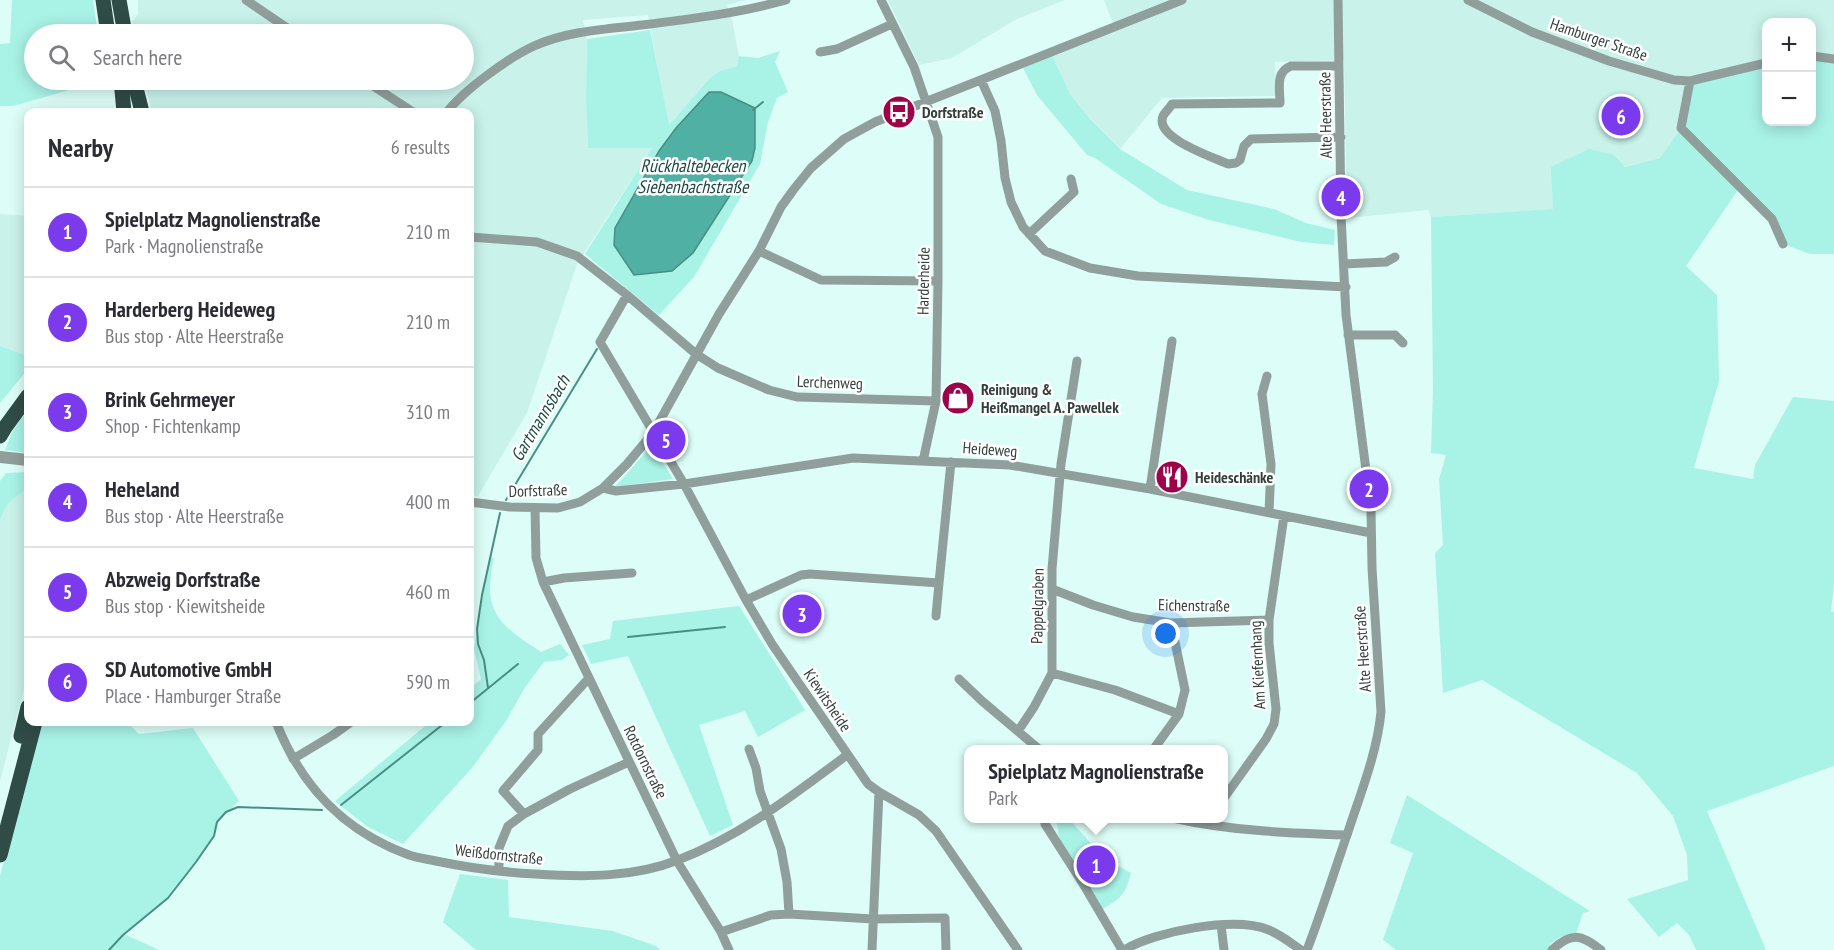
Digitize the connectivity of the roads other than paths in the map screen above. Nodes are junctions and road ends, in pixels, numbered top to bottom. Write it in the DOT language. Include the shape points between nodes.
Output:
graph roads {
  1 [pos="103,0"];
  2 [pos="112,0"];
  3 [pos="119,0"];
  4 [pos="246,0"];
  5 [pos="786,0"];
  6 [pos="881,0"];
  7 [pos="1182,0"];
  8 [pos="1338,0"];
  9 [pos="1468,0"];
  10 [pos="107,24"];
  11 [pos="115,24"];
  12 [pos="123,24"];
  13 [pos="281,24"];
  14 [pos="892,24"];
  15 [pos="820,52"];
  16 [pos="1816,57"];
  17 [pos="1834,59"];
  18 [pos="1762,64"];
  19 [pos="1338,66"];
  20 [pos="981,80"];
  21 [pos="1690,81"];
  22 [pos="474,87"];
  23 [pos="115,90"];
  24 [pos="122,90"];
  25 [pos="136,90"];
  26 [pos="379,90"];
  27 [pos="471,90"];
  28 [pos="927,101"];
  29 [pos="116,108"];
  30 [pos="124,108"];
  31 [pos="141,108"];
  32 [pos="407,108"];
  33 [pos="451,108"];
  34 [pos="1341,137"];
  35 [pos="1071,180"];
  36 [pos="1029,234"];
  37 [pos="474,237"];
  38 [pos="1783,244"];
  39 [pos="759,251"];
  40 [pos="1395,257"];
  41 [pos="1344,264"];
  42 [pos="939,281"];
  43 [pos="1346,287"];
  44 [pos="627,295"];
  45 [pos="1348,335"];
  46 [pos="1172,341"];
  47 [pos="1403,343"];
  48 [pos="696,354"];
  49 [pos="1077,361"];
  50 [pos="1267,376"];
  51 [pos="24,401"];
  52 [pos="936,401"];
  53 [pos="653,433"];
  54 [pos="0,436"];
  55 [pos="0,457"];
  56 [pos="24,460"];
  57 [pos="924,461"];
  58 [pos="951,462"];
  59 [pos="1061,473"];
  60 [pos="684,484"];
  61 [pos="603,488"];
  62 [pos="1150,489"];
  63 [pos="474,502"];
  64 [pos="535,508"];
  65 [pos="1269,513"];
  66 [pos="1284,516"];
  67 [pos="1371,533"];
  68 [pos="632,573"];
  69 [pos="543,582"];
  70 [pos="939,583"];
  71 [pos="1052,589"];
  72 [pos="746,600"];
  73 [pos="936,616"];
  74 [pos="1269,620"];
  75 [pos="1171,623"];
  76 [pos="1052,673"];
  77 [pos="589,678"];
  78 [pos="959,679"];
  79 [pos="1179,714"];
  80 [pos="24,723"];
  81 [pos="34,726"];
  82 [pos="278,726"];
  83 [pos="345,726"];
  84 [pos="1018,731"];
  85 [pos="1034,745"];
  86 [pos="1157,745"];
  87 [pos="749,749"];
  88 [pos="847,756"];
  89 [pos="293,759"];
  90 [pos="629,762"];
  91 [pos="879,792"];
  92 [pos="1228,792"];
  93 [pos="524,814"];
  94 [pos="767,814"];
  95 [pos="0,817"];
  96 [pos="1218,823"];
  97 [pos="1046,824"];
  98 [pos="1347,835"];
  99 [pos="0,855"];
  100 [pos="676,861"];
  101 [pos="499,871"];
  102 [pos="789,914"];
  103 [pos="873,919"];
  104 [pos="1221,925"];
  105 [pos="721,932"];
  106 [pos="729,950"];
  107 [pos="872,950"];
  108 [pos="946,950"];
  109 [pos="1018,950"];
  110 [pos="1123,950"];
  111 [pos="1224,950"];
  112 [pos="1301,950"];
  113 [pos="1306,950"];
  114 [pos="1552,950"];
  115 [pos="1601,950"];
  1 -- 10 [label="highway"];
  2 -- 11 [label="highway"];
  3 -- 12 [label="highway"];
  4 -- 13 [label="street"];
  5 -- 22 [label="street" via="735,13 562,36 534,46"];
  6 -- 14 [label="street, Harderheide"];
  7 -- 20 [label="street, Dorfstraße"];
  8 -- 19 [label="street, Alte Heerstraße"];
  9 -- 21 [label="street, Hamburger Straße" via="1532,32 1609,61"];
  14 -- 15 [label="street" via="837,49"];
  14 -- 28 [label="street, Harderheide"];
  16 -- 17 [label="street"];
  18 -- 21 [label="street, Hamburger Straße"];
  19 -- 34 [label="street, Alte Heerstraße"];
  19 -- 34 [label="street" via="1284,69 1280,76 1280,103 1172,104 1163,117 1163,126 1173,138 1228,164 1240,160 1251,138"];
  20 -- 28 [label="street, Dorfstraße"];
  20 -- 36 [label="street" via="995,111 1011,202"];
  21 -- 38 [label="street" via="1682,128 1772,219"];
  23 -- 29 [label="highway"];
  24 -- 30 [label="highway"];
  25 -- 31 [label="highway"];
  26 -- 32 [label="street"];
  27 -- 33 [label="street"];
  28 -- 39 [label="street, Dorfstraße" via="858,130 827,153 781,207"];
  28 -- 42 [label="street, Harderheide" via="938,136"];
  34 -- 41 [label="street, Alte Heerstraße"];
  35 -- 36 [label="street" via="1074,192"];
  36 -- 43 [label="street" via="1045,251 1090,268 1138,276"];
  37 -- 44 [label="street, Lerchenweg" via="537,242 577,256"];
  39 -- 42 [label="street" via="821,280"];
  39 -- 48 [label="street, Dorfstraße"];
  40 -- 41 [label="street" via="1386,262"];
  41 -- 43 [label="street, Alte Heerstraße"];
  42 -- 52 [label="street, Harderheide"];
  43 -- 45 [label="street, Alte Heerstraße"];
  44 -- 48 [label="street, Lerchenweg"];
  44 -- 53 [label="street, Kiewitsheide" via="600,342"];
  45 -- 47 [label="street" via="1395,335"];
  45 -- 67 [label="street, Alte Heerstraße" via="1369,482"];
  46 -- 62 [label="street"];
  48 -- 52 [label="street, Lerchenweg" via="769,390 797,397"];
  48 -- 53 [label="street, Dorfstraße"];
  49 -- 59 [label="street, Pappelgraben"];
  50 -- 65 [label="street" via="1262,394 1271,464"];
  51 -- 54 [label="highway"];
  52 -- 57 [label="street, Harderheide"];
  53 -- 60 [label="street, Kiewitsheide"];
  53 -- 61 [label="street, Dorfstraße"];
  55 -- 56 [label="street"];
  57 -- 58 [label="street, Heideweg"];
  57 -- 60 [label="street, Heideweg" via="853,458"];
  58 -- 59 [label="street, Heideweg"];
  58 -- 70 [label="street"];
  59 -- 62 [label="street, Heideweg"];
  59 -- 71 [label="street, Pappelgraben"];
  60 -- 61 [label="street, Heideweg" via="616,491"];
  60 -- 72 [label="street, Kiewitsheide"];
  61 -- 64 [label="street, Dorfstraße" via="572,505"];
  62 -- 65 [label="street, Heideweg"];
  63 -- 64 [label="street, Dorfstraße"];
  64 -- 69 [label="street, Rotdornstraße" via="536,558"];
  65 -- 66 [label="street, Heideweg"];
  66 -- 67 [label="street, Heideweg"];
  66 -- 74 [label="street, Am Kiefernhang"];
  67 -- 98 [label="street, Alte Heerstraße" via="1381,712 1379,734"];
  68 -- 69 [label="street"];
  69 -- 77 [label="street, Rotdornstraße"];
  70 -- 72 [label="street" via="801,575"];
  70 -- 73 [label="street"];
  71 -- 75 [label="street, Eichenstraße" via="1133,617"];
  71 -- 76 [label="street, Pappelgraben"];
  72 -- 88 [label="street, Kiewitsheide"];
  74 -- 75 [label="street, Eichenstraße"];
  74 -- 92 [label="street, Am Kiefernhang" via="1274,724"];
  75 -- 79 [label="street" via="1185,690"];
  76 -- 79 [label="street" via="1115,690"];
  76 -- 84 [label="street, Pappelgraben"];
  77 -- 90 [label="street, Rotdornstraße"];
  77 -- 93 [label="street" via="538,734 538,750 503,791"];
  78 -- 84 [label="street"];
  79 -- 86 [label="street"];
  80 -- 95 [label="highway"];
  81 -- 99 [label="highway"];
  82 -- 89 [label="street, Weißdornstraße"];
  83 -- 89 [label="street"];
  84 -- 85 [label="street"];
  87 -- 94 [label="street"];
  88 -- 91 [label="street, Kiewitsheide"];
  88 -- 94 [label="street, Weißdornstraße"];
  89 -- 101 [label="street, Weißdornstraße" via="325,803 354,827 385,844 411,856"];
  90 -- 93 [label="street"];
  90 -- 100 [label="street, Rotdornstraße"];
  91 -- 103 [label="street"];
  91 -- 109 [label="street, Kiewitsheide" via="919,815 936,831"];
  93 -- 101 [label="street" via="507,826 499,848"];
  94 -- 100 [label="street, Weißdornstraße"];
  94 -- 102 [label="street" via="781,849"];
  96 -- 98 [label="street"];
  97 -- 110 [label="street"];
  98 -- 113 [label="street, Alte Heerstraße"];
  100 -- 101 [label="street, Weißdornstraße" via="641,871 581,877"];
  100 -- 105 [label="street, Rotdornstraße"];
  102 -- 103 [label="street"];
  102 -- 105 [label="street" via="771,915"];
  103 -- 107 [label="street"];
  103 -- 108 [label="street" via="945,918"];
  104 -- 110 [label="street" via="1154,936"];
  104 -- 111 [label="street"];
  104 -- 112 [label="street" via="1244,924 1269,930"];
  105 -- 106 [label="street, Rotdornstraße"];
  114 -- 115 [label="street" via="1564,941 1583,937"];
}
